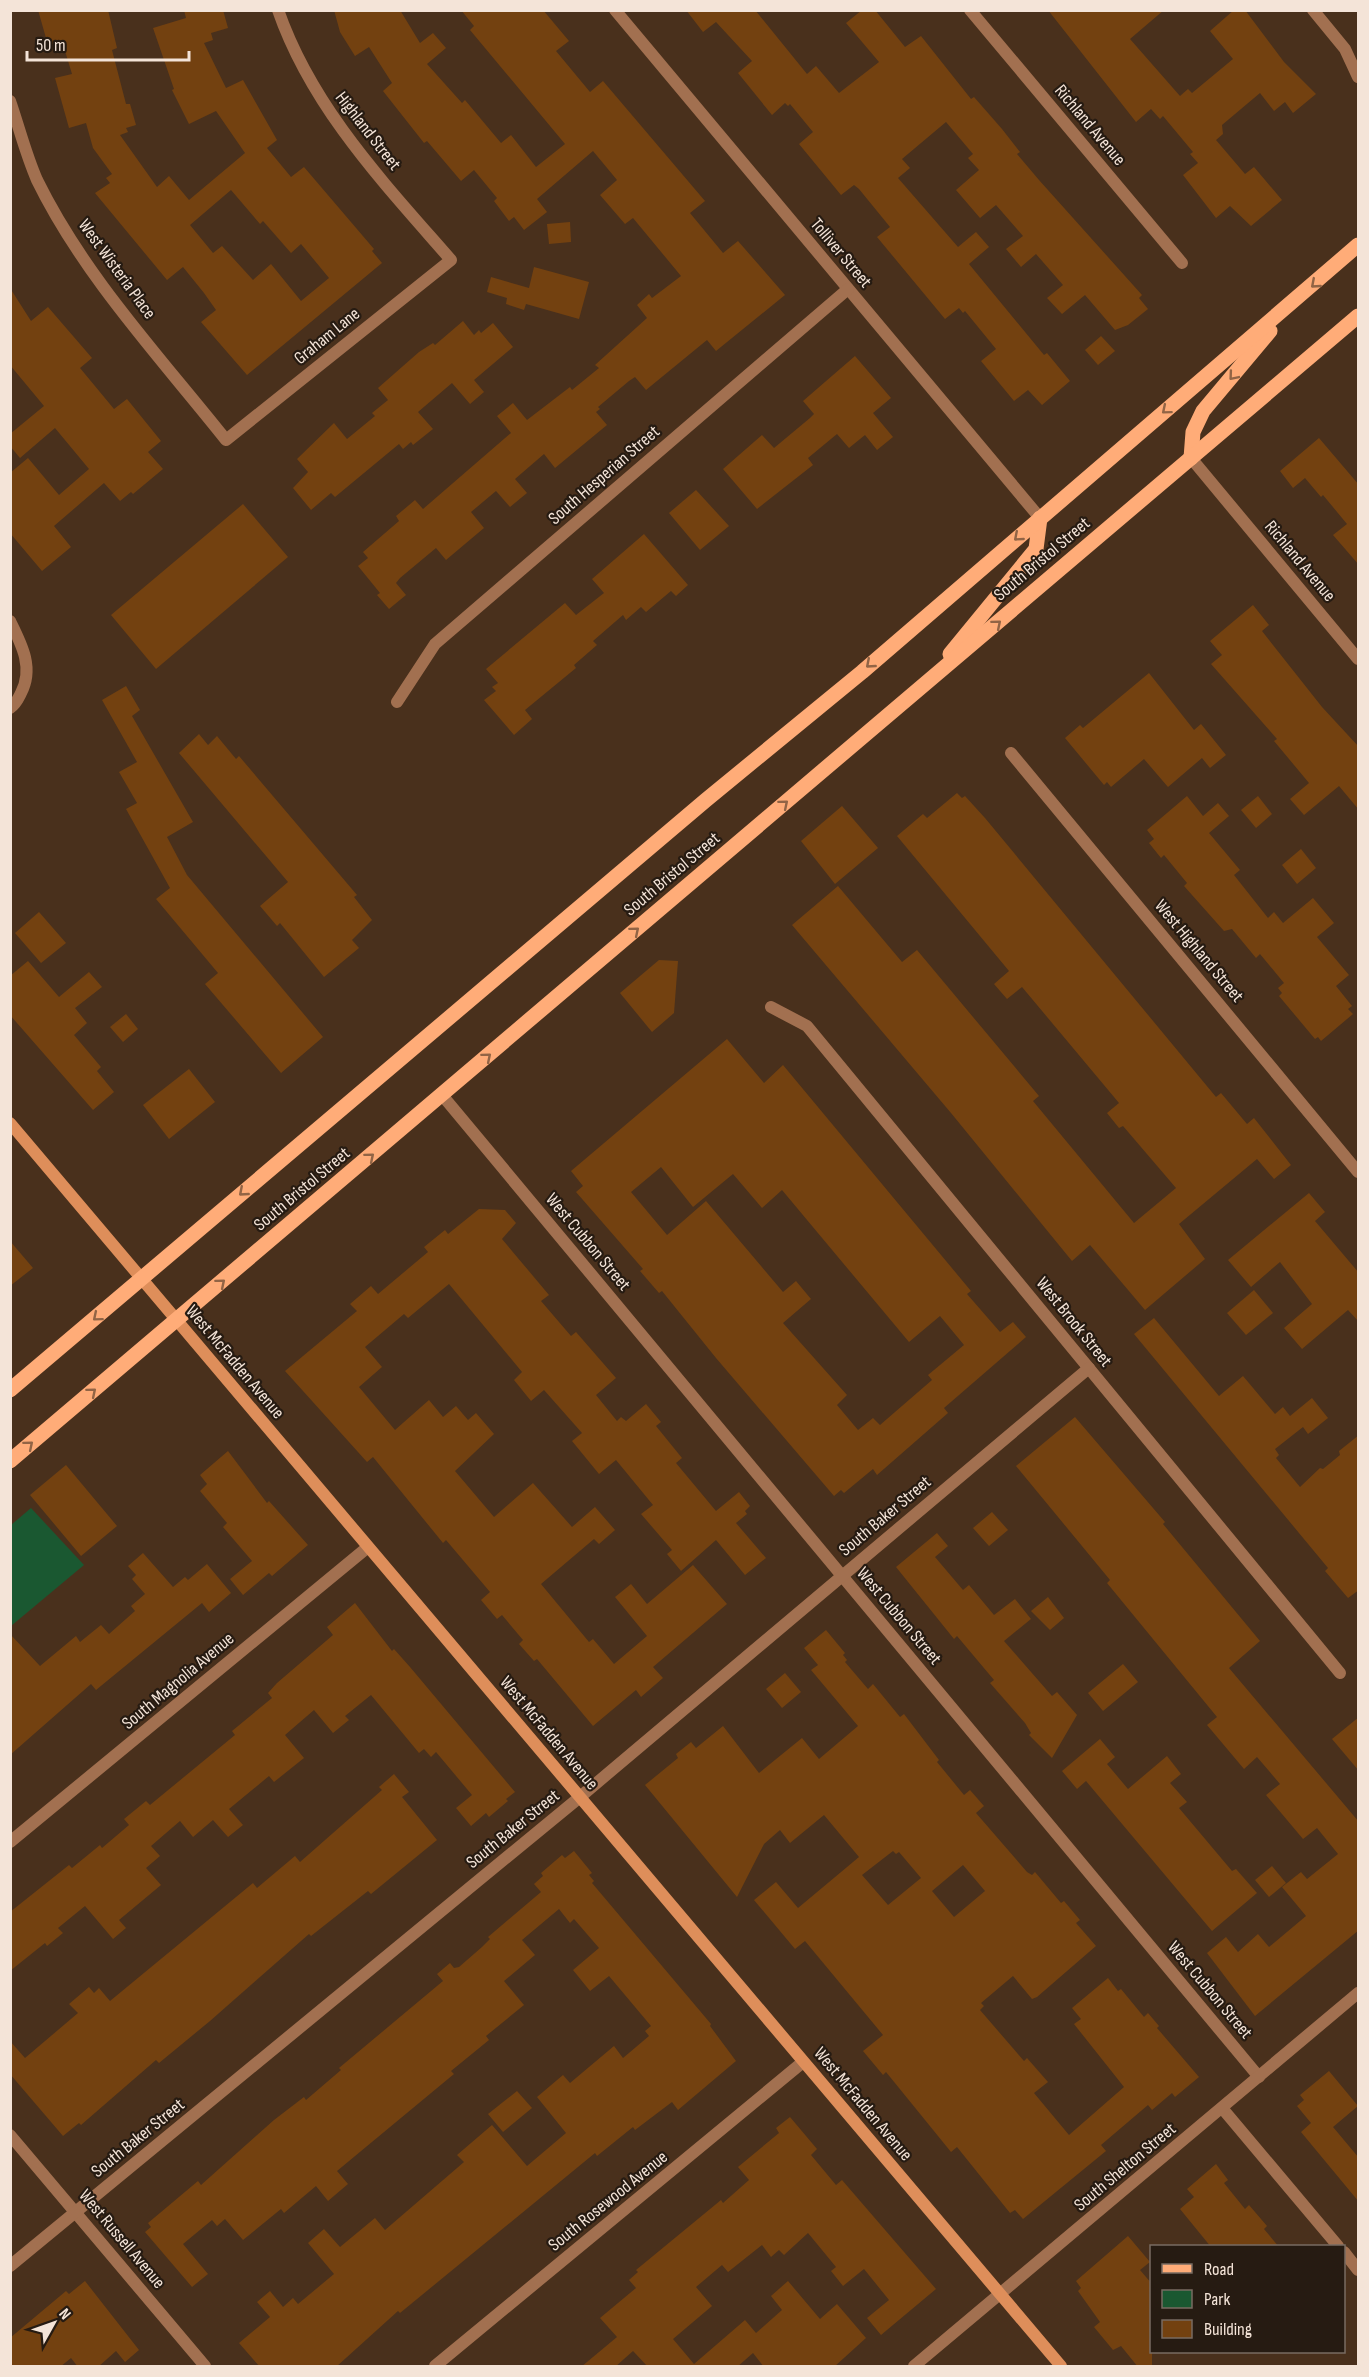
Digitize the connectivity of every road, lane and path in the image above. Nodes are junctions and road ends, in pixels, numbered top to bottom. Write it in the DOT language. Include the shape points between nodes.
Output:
graph roads {
  1 [pos="278,10"];
  2 [pos="615,10"];
  3 [pos="970,10"];
  4 [pos="1313,10"];
  5 [pos="1359,77"];
  6 [pos="10,101"];
  7 [pos="1359,245"];
  8 [pos="451,260"];
  9 [pos="1182,263"];
  10 [pos="848,289"];
  11 [pos="1297,299"];
  12 [pos="1359,316"];
  13 [pos="226,440"];
  14 [pos="1191,458"];
  15 [pos="1040,518"];
  16 [pos="10,621"];
  17 [pos="1359,659"];
  18 [pos="926,684"];
  19 [pos="397,702"];
  20 [pos="10,708"];
  21 [pos="1011,753"];
  22 [pos="771,1006"];
  23 [pos="442,1095"];
  24 [pos="10,1122"];
  25 [pos="1359,1172"];
  26 [pos="142,1280"];
  27 [pos="177,1321"];
  28 [pos="1089,1368"];
  29 [pos="10,1390"];
  30 [pos="10,1461"];
  31 [pos="368,1547"];
  32 [pos="842,1576"];
  33 [pos="1340,1673"];
  34 [pos="580,1797"];
  35 [pos="10,1842"];
  36 [pos="1359,1993"];
  37 [pos="803,2062"];
  38 [pos="1259,2077"];
  39 [pos="1222,2108"];
  40 [pos="10,2135"];
  41 [pos="76,2213"];
  42 [pos="1336,2245"];
  43 [pos="1345,2254"];
  44 [pos="10,2266"];
  45 [pos="1359,2270"];
  46 [pos="1000,2295"];
  47 [pos="206,2367"];
  48 [pos="435,2367"];
  49 [pos="914,2367"];
  50 [pos="1061,2367"];
  1 -- 8 [label="street, Highland Street" via="298,62 339,127"];
  2 -- 10 [label="street, Tolliver Street"];
  3 -- 9 [label="street, Richland Avenue"];
  4 -- 5 [label="street" via="1346,49"];
  6 -- 13 [label="street, West Wisteria Place" via="36,178 72,242"];
  7 -- 11 [label="main road, South Bristol Street, one-way"];
  8 -- 13 [label="street, Graham Lane"];
  10 -- 15 [label="street, Tolliver Street"];
  10 -- 19 [label="street, South Hesperian Street" via="435,644"];
  11 -- 14 [label="main road, one-way" via="1203,411 1193,432"];
  11 -- 15 [label="main road, South Bristol Street, one-way"];
  12 -- 14 [label="main road, South Bristol Street"];
  14 -- 17 [label="street, Richland Avenue"];
  18 -- 14 [label="main road, South Bristol Street, one-way"];
  15 -- 18 [label="main road" via="1036,549"];
  15 -- 26 [label="main road, South Bristol Street, one-way"];
  16 -- 20 [label="street" via="25,650 28,678"];
  23 -- 18 [label="main road, South Bristol Street, one-way"];
  21 -- 25 [label="street, West Highland Street"];
  22 -- 28 [label="street, West Brook Street" via="807,1026"];
  27 -- 23 [label="main road, South Bristol Street, one-way"];
  23 -- 32 [label="street, West Cubbon Street"];
  24 -- 26 [label="street, West McFadden Avenue"];
  26 -- 27 [label="street, West McFadden Avenue"];
  26 -- 29 [label="main road, South Bristol Street, one-way"];
  30 -- 27 [label="main road, South Bristol Street, one-way"];
  27 -- 31 [label="street, West McFadden Avenue"];
  28 -- 32 [label="street, South Baker Street"];
  28 -- 33 [label="street, West Brook Street"];
  31 -- 34 [label="street, West McFadden Avenue"];
  31 -- 35 [label="street, South Magnolia Avenue"];
  32 -- 34 [label="street, South Baker Street"];
  32 -- 38 [label="street, West Cubbon Street"];
  34 -- 37 [label="street, West McFadden Avenue"];
  34 -- 41 [label="street, South Baker Street"];
  36 -- 38 [label="street, South Shelton Street"];
  37 -- 46 [label="street, West McFadden Avenue"];
  37 -- 48 [label="street, South Rosewood Avenue"];
  38 -- 39 [label="street, South Shelton Street"];
  39 -- 42 [label="street"];
  39 -- 46 [label="street, South Shelton Street"];
  40 -- 41 [label="street, West Russell Avenue"];
  41 -- 44 [label="street, South Baker Street"];
  41 -- 47 [label="street, West Russell Avenue"];
  43 -- 45 [label="street"];
  46 -- 49 [label="street, South Shelton Street"];
  46 -- 50 [label="street, West McFadden Avenue"];
}
